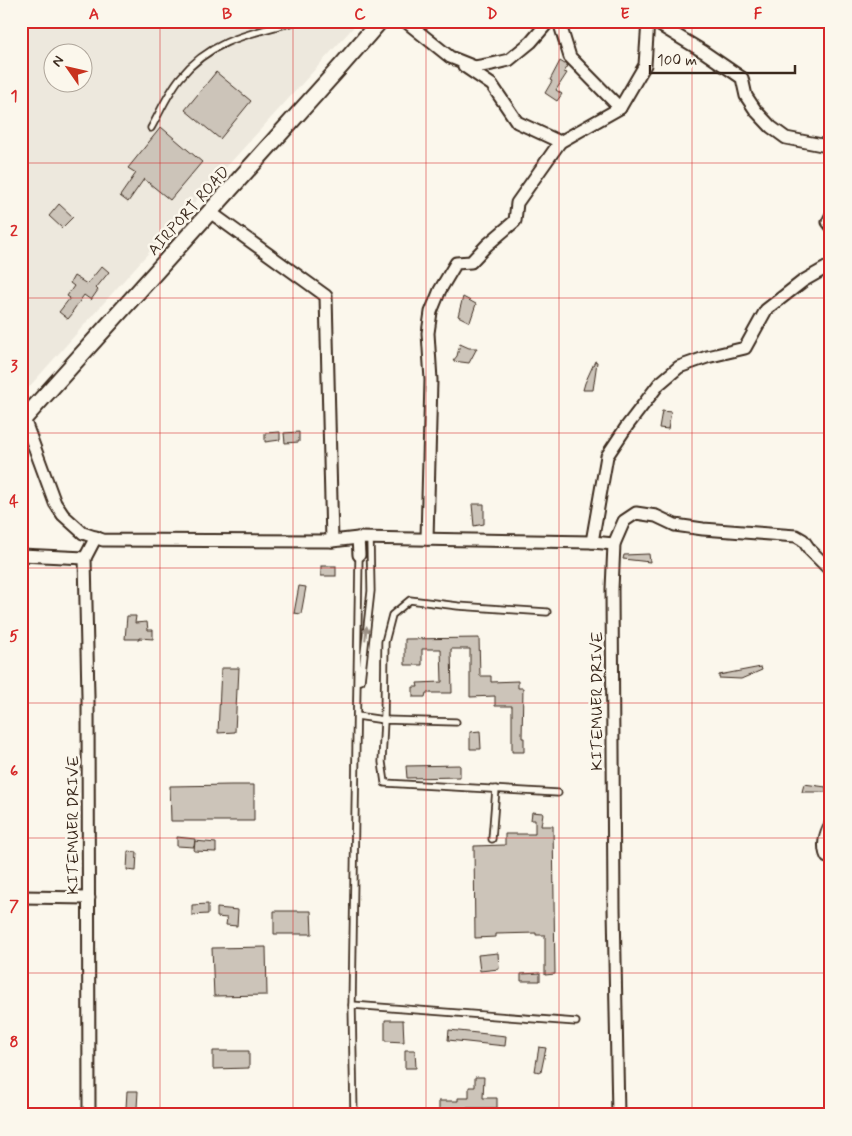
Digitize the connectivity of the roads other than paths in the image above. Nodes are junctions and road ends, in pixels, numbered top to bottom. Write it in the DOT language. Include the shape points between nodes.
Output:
graph roads {
  1 [pos="298,21"];
  2 [pos="380,21"];
  3 [pos="405,21"];
  4 [pos="549,21"];
  5 [pos="565,21"];
  6 [pos="648,21"];
  7 [pos="653,21"];
  8 [pos="450,58"];
  9 [pos="620,108"];
  10 [pos="151,128"];
  11 [pos="560,142"];
  12 [pos="831,148"];
  13 [pos="210,212"];
  14 [pos="831,216"];
  15 [pos="831,226"];
  16 [pos="831,265"];
  17 [pos="23,421"];
  18 [pos="96,537"];
  19 [pos="364,538"];
  20 [pos="427,540"];
  21 [pos="332,541"];
  22 [pos="592,542"];
  23 [pos="614,544"];
  24 [pos="359,554"];
  25 [pos="21,555"];
  26 [pos="85,558"];
  27 [pos="831,571"];
  28 [pos="547,612"];
  29 [pos="357,716"];
  30 [pos="384,720"];
  31 [pos="456,722"];
  32 [pos="496,789"];
  33 [pos="558,793"];
  34 [pos="831,824"];
  35 [pos="492,839"];
  36 [pos="831,858"];
  37 [pos="21,897"];
  38 [pos="89,898"];
  39 [pos="352,1005"];
  40 [pos="576,1022"];
  41 [pos="89,1115"];
  42 [pos="354,1115"];
  43 [pos="618,1115"];
  1 -- 10 [label="lane" via="241,37 218,46 197,60 180,79"];
  2 -- 13 [label="street, AIRPORT ROAD"];
  3 -- 8 [label="street"];
  4 -- 8 [label="street" via="509,60 475,67"];
  5 -- 9 [label="street" via="561,28 570,57"];
  6 -- 9 [label="street" via="645,65"];
  7 -- 12 [label="street" via="742,78 746,96 771,128 786,138"];
  8 -- 11 [label="street" via="492,85 517,122"];
  9 -- 11 [label="street"];
  11 -- 20 [label="street" via="518,203 516,222 472,262 456,263 432,312 428,333 431,380"];
  13 -- 17 [label="street, AIRPORT ROAD"];
  13 -- 21 [label="street" via="326,296"];
  14 -- 15 [label="street" via="828,222"];
  16 -- 22 [label="street" via="803,281 766,310 745,348 707,356 679,367 659,384 607,456"];
  17 -- 18 [label="street" via="55,503 83,533"];
  18 -- 21 [label="street" via="103,540"];
  18 -- 26 [label="street, KITEMUER DRIVE"];
  19 -- 20 [label="street"];
  19 -- 21 [label="street"];
  19 -- 24 [label="street"];
  29 -- 19 [label="lane, one-way" via="371,591"];
  20 -- 22 [label="street"];
  22 -- 23 [label="street"];
  23 -- 27 [label="street" via="624,521 636,513 656,516 675,525 796,536"];
  23 -- 43 [label="street, KITEMUER DRIVE" via="614,908"];
  24 -- 29 [label="lane"];
  25 -- 26 [label="street"];
  26 -- 38 [label="street, KITEMUER DRIVE"];
  28 -- 30 [label="lane" via="410,600 392,615 385,642"];
  29 -- 30 [label="lane"];
  29 -- 39 [label="lane"];
  30 -- 31 [label="lane"];
  30 -- 32 [label="lane" via="382,762 385,783"];
  32 -- 33 [label="lane"];
  32 -- 35 [label="lane"];
  34 -- 36 [label="street" via="824,841 825,853"];
  37 -- 38 [label="street"];
  38 -- 41 [label="street, KITEMUER DRIVE"];
  39 -- 40 [label="lane"];
  39 -- 42 [label="lane"];
}
